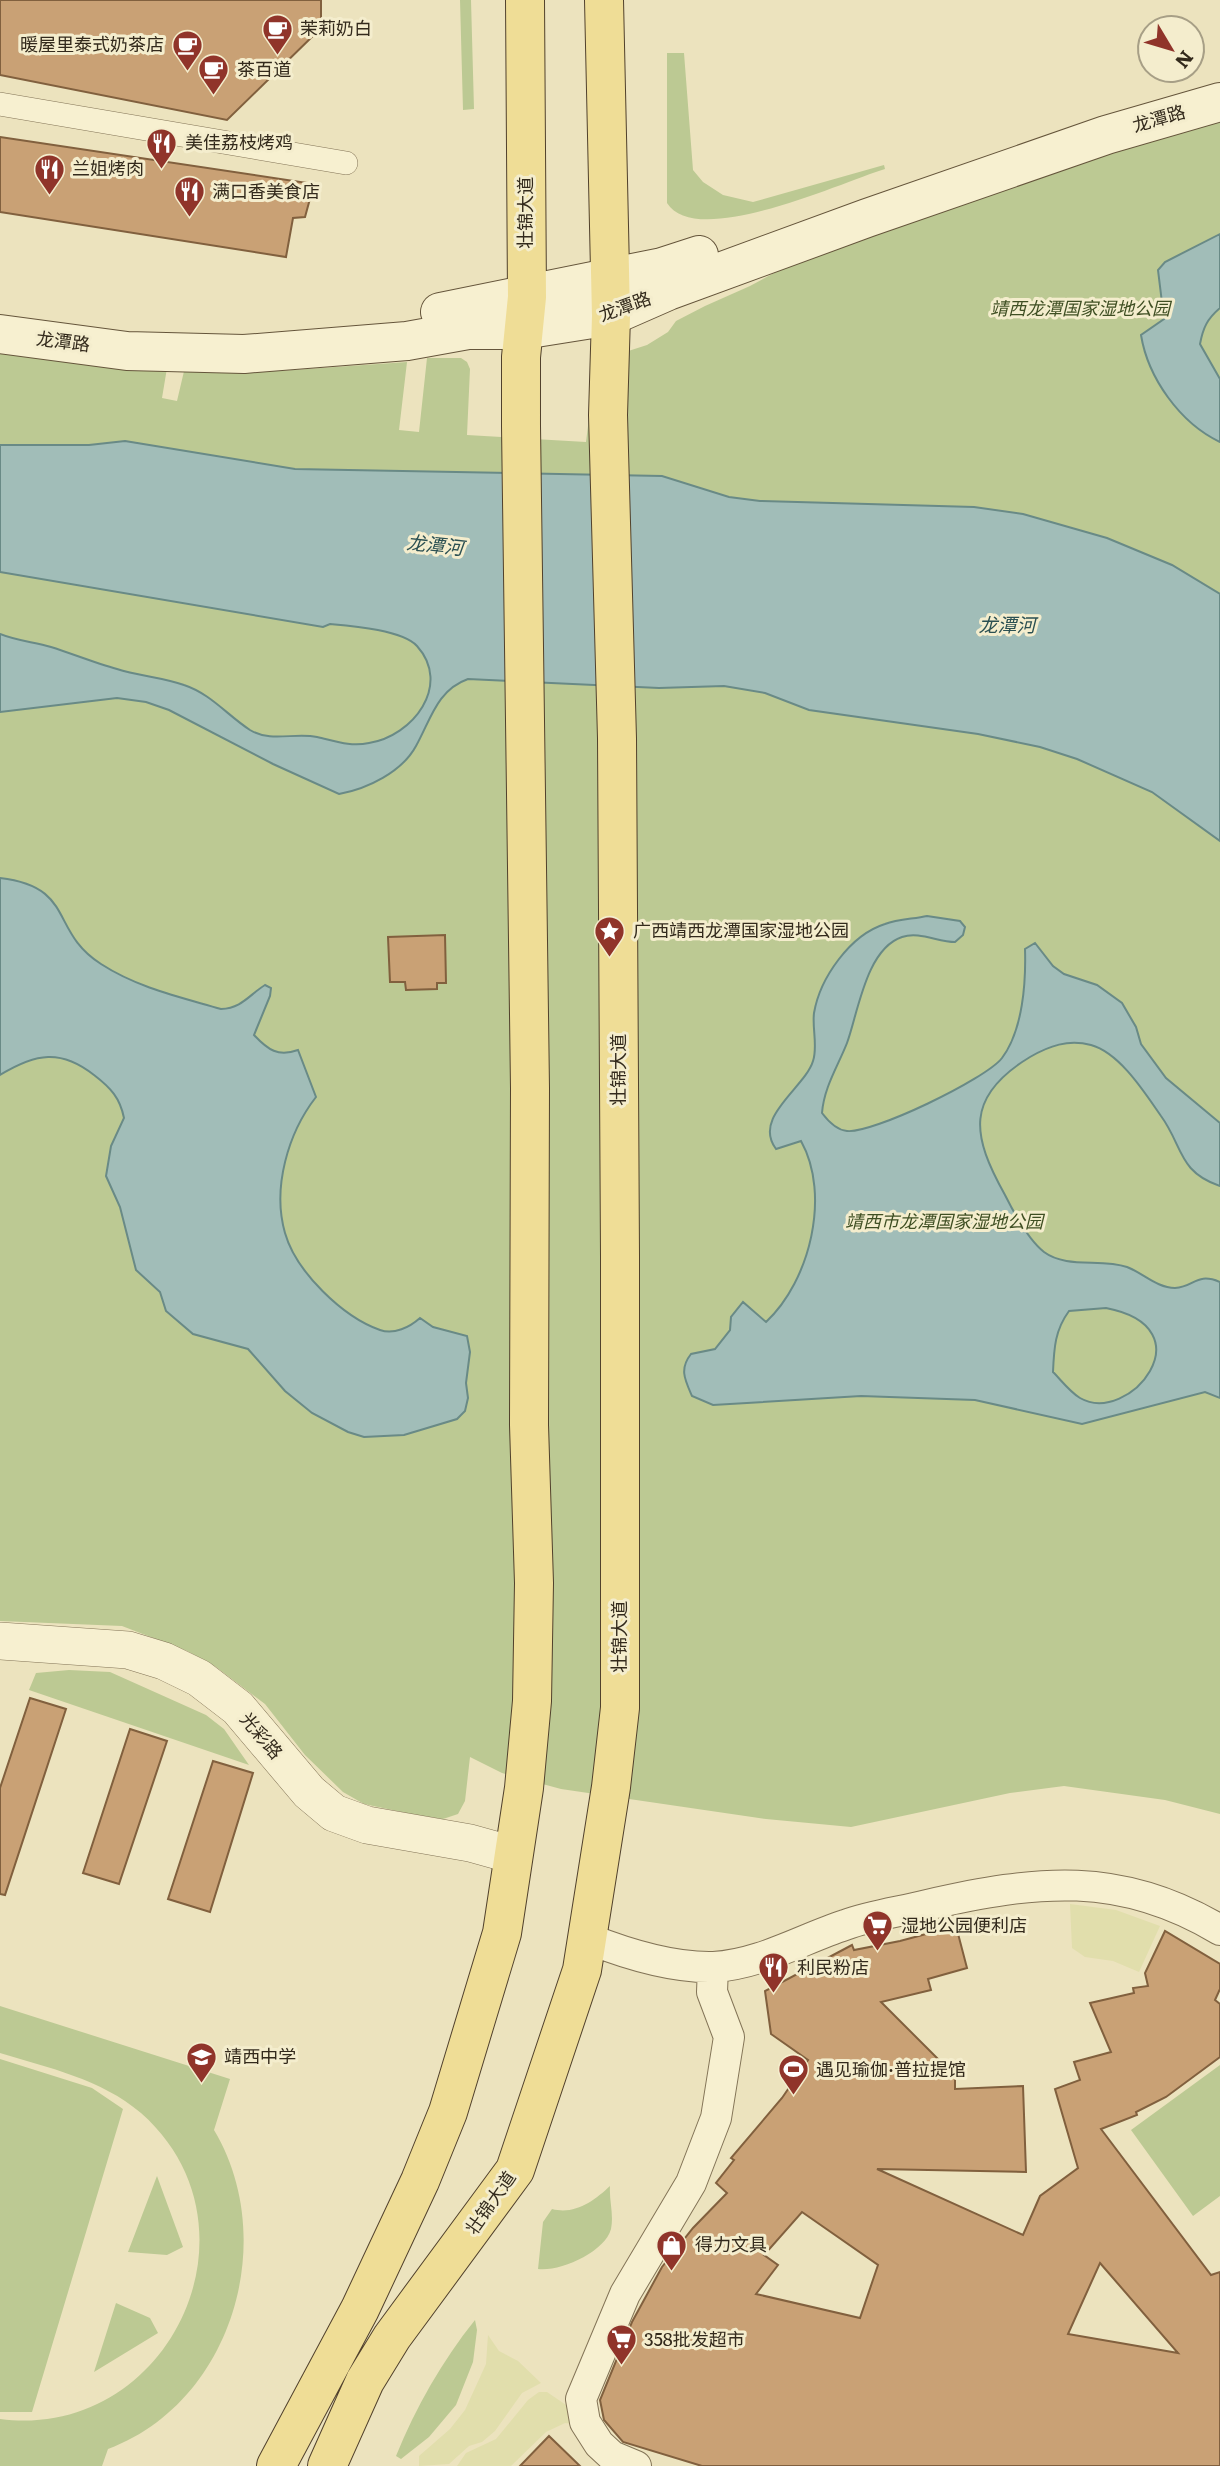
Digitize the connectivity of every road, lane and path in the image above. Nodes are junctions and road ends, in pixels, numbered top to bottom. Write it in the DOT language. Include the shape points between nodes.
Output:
graph roads {
  1 [pos="525,0"];
  2 [pos="604,0"];
  3 [pos="1220,81"];
  4 [pos="1220,102"];
  5 [pos="0,104"];
  6 [pos="346,163"];
  7 [pos="609,276"];
  8 [pos="525,313"];
  9 [pos="611,316"];
  10 [pos="0,317"];
  11 [pos="0,334"];
  12 [pos="0,1641"];
  13 [pos="513,1855"];
  14 [pos="1220,1930"];
  15 [pos="589,1939"];
  16 [pos="713,1967"];
  17 [pos="276,2466"];
  18 [pos="327,2466"];
  19 [pos="636,2466"];
  1 -- 8 [label="main road, 壮锦大道"];
  2 -- 7 [label="main road"];
  3 -- 7 [label="main road, 龙潭路" via="662,267"];
  4 -- 9 [label="main road, 龙潭路" via="1106,135 867,218 679,286"];
  5 -- 6 [label="street"];
  7 -- 8 [label="main road, 龙潭路"];
  7 -- 9 [label="main road"];
  8 -- 9 [label="main road, 龙潭路"];
  8 -- 10 [label="main road, 龙潭路" via="241,336 126,334"];
  8 -- 11 [label="main road, 龙潭路" via="407,341 244,355 127,351"];
  8 -- 13 [label="main road, 壮锦大道" via="522,426 534,1583 532,1701"];
  9 -- 15 [label="main road, 壮锦大道" via="608,415 617,738 620,1708"];
  12 -- 13 [label="street, 光彩路" via="128,1650 164,1661 199,1678 238,1708 309,1792 334,1813 367,1825"];
  13 -- 17 [label="main road" via="502,1933 448,2112 360,2309"];
  14 -- 16 [label="street" via="1181,1907 1142,1894 1041,1884 871,1916 767,1955"];
  15 -- 16 [label="street" via="631,1955"];
  15 -- 18 [label="main road, 壮锦大道" via="575,1995 515,2170 365,2381"];
  16 -- 19 [label="street" via="712,1992 729,2037 716,2118 691,2183 625,2294 581,2399 585,2422 599,2444 612,2456"];
}
